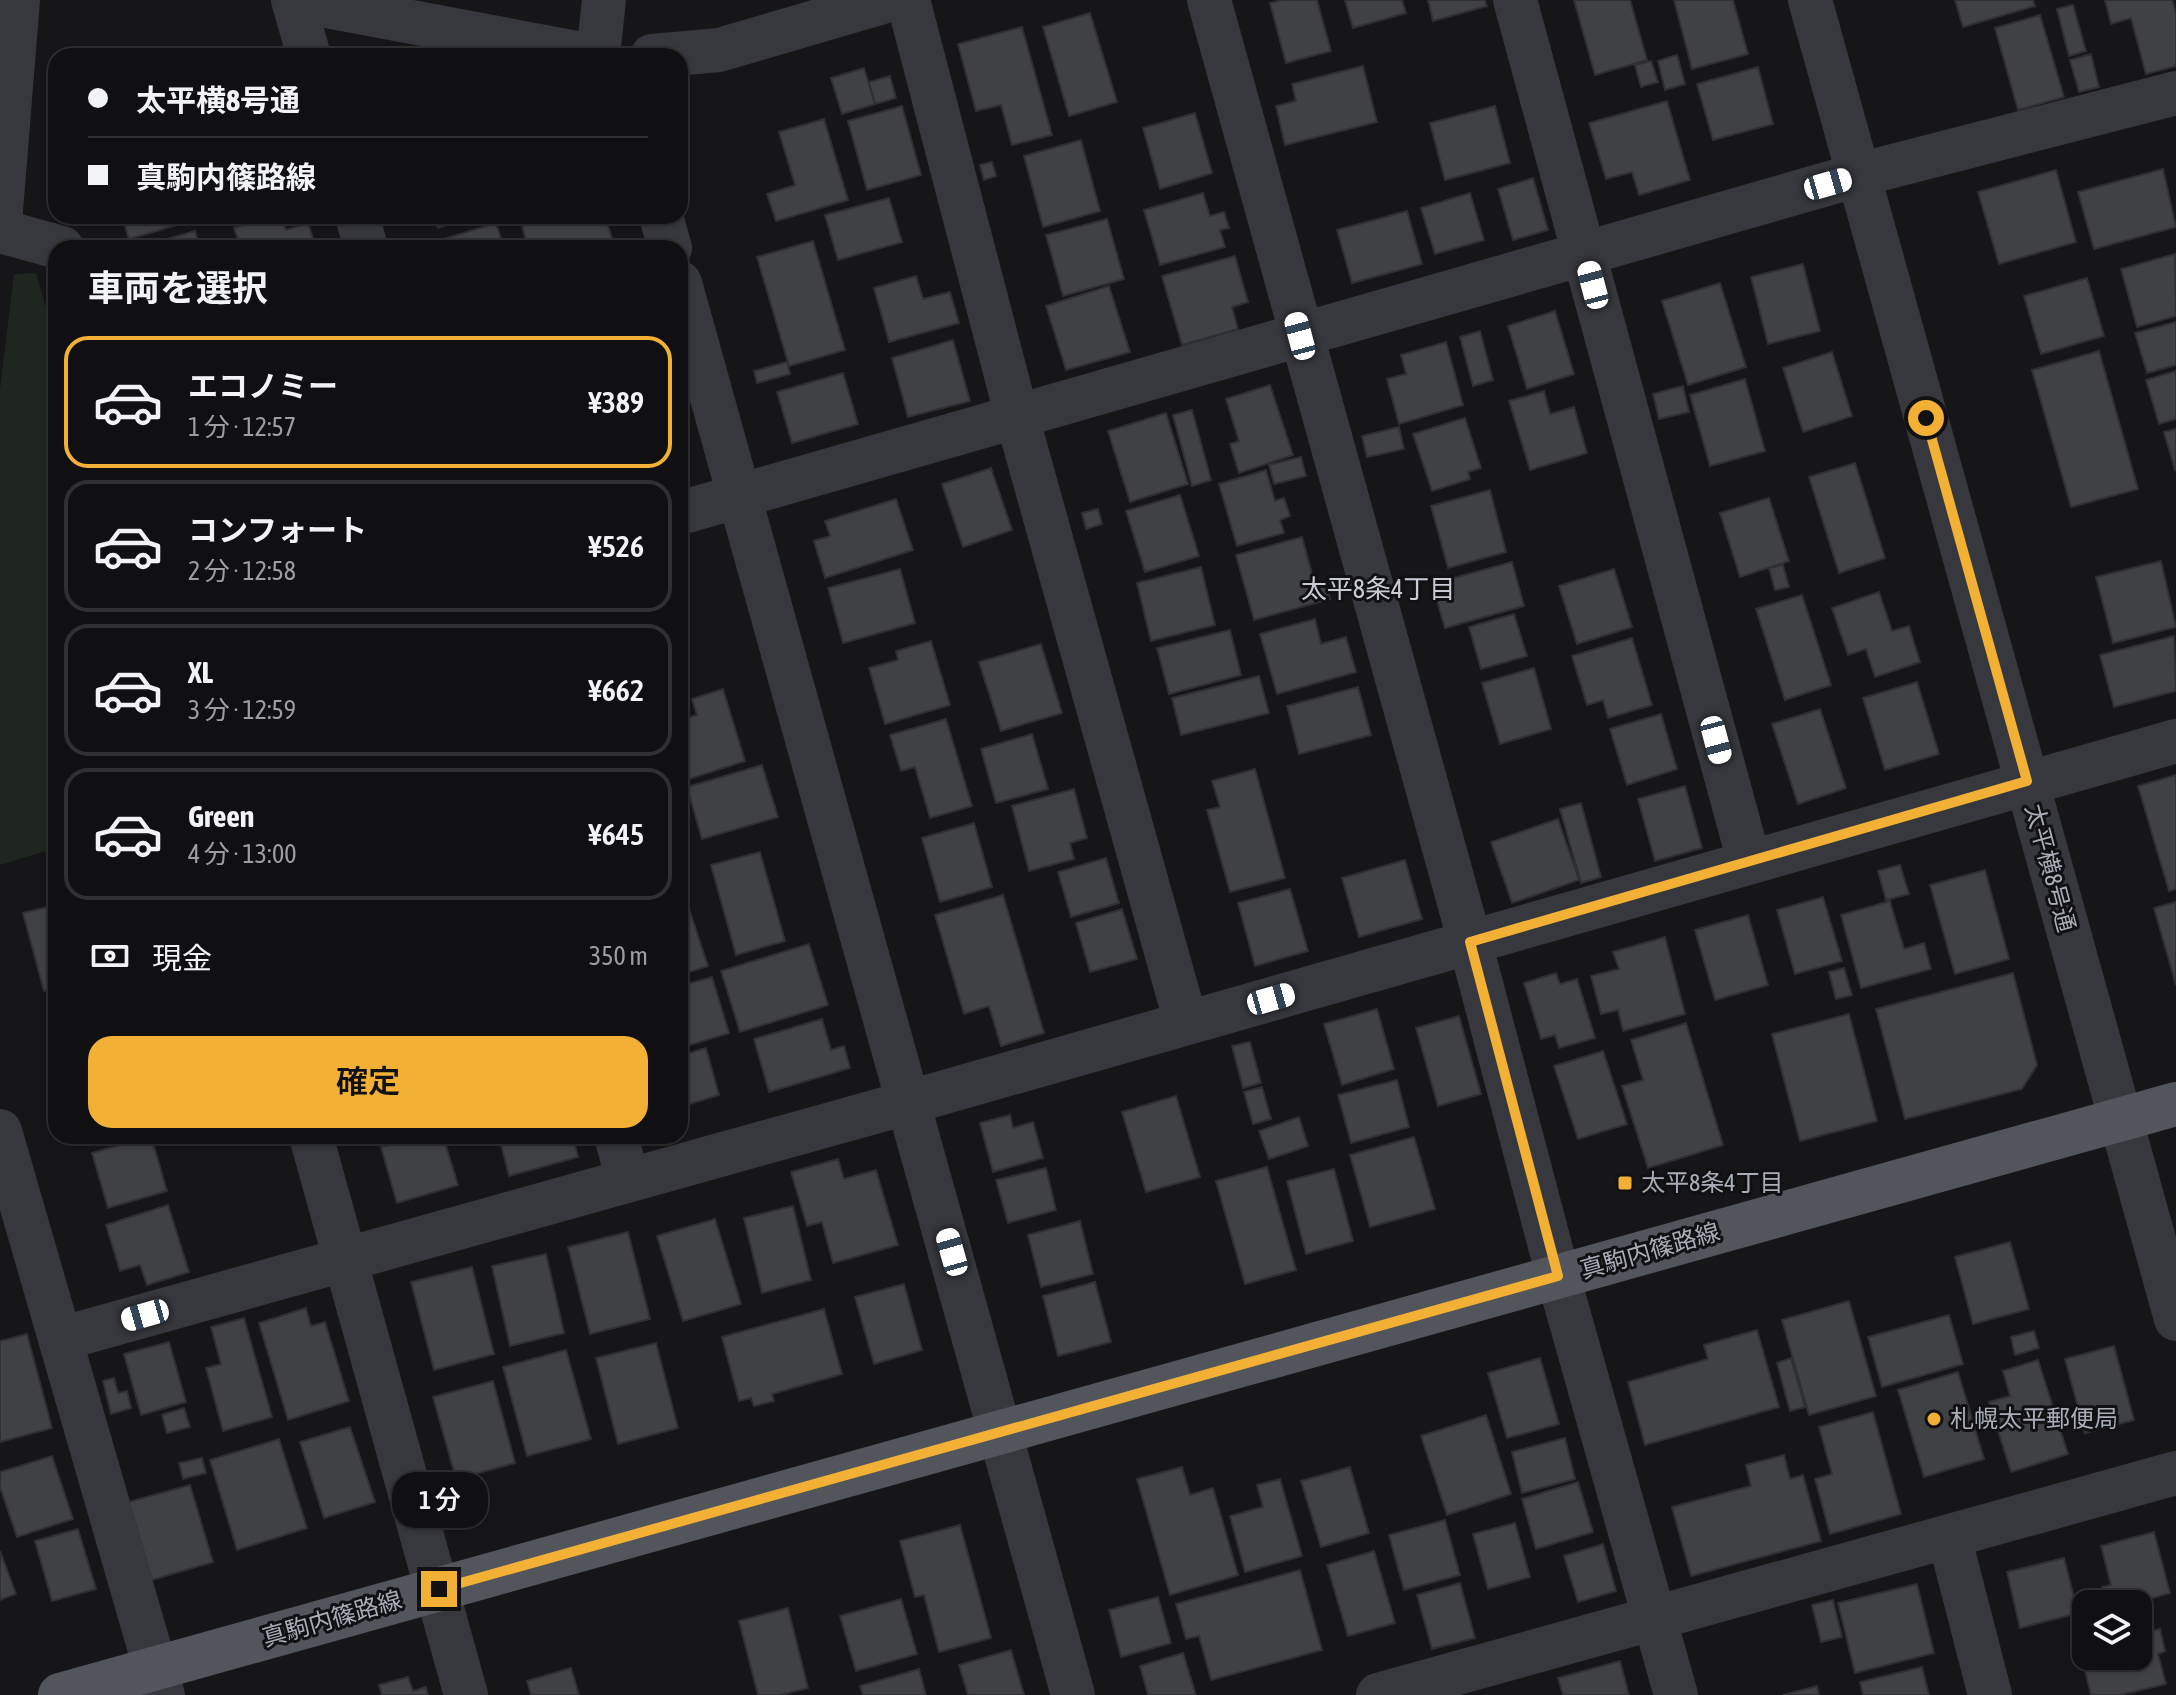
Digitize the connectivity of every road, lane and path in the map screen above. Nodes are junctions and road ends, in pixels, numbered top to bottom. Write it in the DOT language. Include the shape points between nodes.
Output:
graph roads {
  1 [pos="18,0"];
  2 [pos="294,0"];
  3 [pos="604,0"];
  4 [pos="890,0"];
  5 [pos="908,0"];
  6 [pos="1209,0"];
  7 [pos="1515,0"];
  8 [pos="1810,0"];
  9 [pos="307,48"];
  10 [pos="553,48"];
  11 [pos="597,48"];
  12 [pos="688,53"];
  13 [pos="2176,93"];
  14 [pos="1858,175"];
  15 [pos="0,223"];
  16 [pos="0,231"];
  17 [pos="48,244"];
  18 [pos="1585,254"];
  19 [pos="688,312"];
  20 [pos="1300,336"];
  21 [pos="1017,417"];
  22 [pos="740,497"];
  23 [pos="688,511"];
  24 [pos="2176,741"];
  25 [pos="2027,781"];
  26 [pos="1749,861"];
  27 [pos="1470,942"];
  28 [pos="1186,1023"];
  29 [pos="910,1102"];
  30 [pos="2176,1104"];
  31 [pos="2120,1120"];
  32 [pos="0,1131"];
  33 [pos="313,1144"];
  34 [pos="618,1144"];
  35 [pos="628,1180"];
  36 [pos="345,1258"];
  37 [pos="1558,1276"];
  38 [pos="2176,1319"];
  39 [pos="60,1339"];
  40 [pos="1002,1431"];
  41 [pos="2176,1473"];
  42 [pos="1949,1536"];
  43 [pos="439,1589"];
  44 [pos="1655,1618"];
  45 [pos="159,1682"];
  46 [pos="60,1695"];
  47 [pos="466,1695"];
  48 [pos="1073,1695"];
  49 [pos="1378,1695"];
  50 [pos="1676,1695"];
  51 [pos="1990,1695"];
  1 -- 15 [label="street"];
  2 -- 9 [label="street"];
  2 -- 10 [label="street"];
  3 -- 11 [label="street"];
  4 -- 12 [label="street" via="719,50"];
  5 -- 21 [label="street"];
  6 -- 20 [label="street"];
  7 -- 18 [label="street"];
  8 -- 14 [label="street, 太平横8号通"];
  13 -- 14 [label="street"];
  14 -- 18 [label="street"];
  14 -- 25 [label="street, 太平横8号通"];
  16 -- 17 [label="street"];
  18 -- 20 [label="street"];
  18 -- 26 [label="street"];
  19 -- 22 [label="street"];
  20 -- 21 [label="street"];
  20 -- 27 [label="street"];
  21 -- 22 [label="street"];
  21 -- 28 [label="street"];
  22 -- 23 [label="street"];
  22 -- 29 [label="street"];
  24 -- 25 [label="street"];
  25 -- 26 [label="street"];
  25 -- 31 [label="street, 太平横8号通"];
  26 -- 27 [label="street"];
  27 -- 28 [label="street"];
  27 -- 37 [label="street"];
  28 -- 29 [label="street"];
  29 -- 35 [label="street"];
  29 -- 40 [label="street"];
  30 -- 31 [label="main road, 真駒内篠路線"];
  31 -- 37 [label="main road, 真駒内篠路線"];
  31 -- 38 [label="street, 太平横8号通"];
  32 -- 39 [label="street"];
  33 -- 36 [label="street"];
  34 -- 35 [label="street"];
  35 -- 36 [label="street"];
  36 -- 39 [label="street"];
  36 -- 43 [label="street"];
  37 -- 40 [label="main road, 真駒内篠路線"];
  37 -- 44 [label="street"];
  39 -- 45 [label="street"];
  40 -- 43 [label="main road, 真駒内篠路線"];
  40 -- 48 [label="street"];
  41 -- 42 [label="street"];
  42 -- 44 [label="street"];
  42 -- 51 [label="street"];
  43 -- 45 [label="main road, 真駒内篠路線"];
  43 -- 47 [label="street"];
  44 -- 49 [label="street"];
  44 -- 50 [label="street"];
  45 -- 46 [label="main road, 真駒内篠路線"];
}
